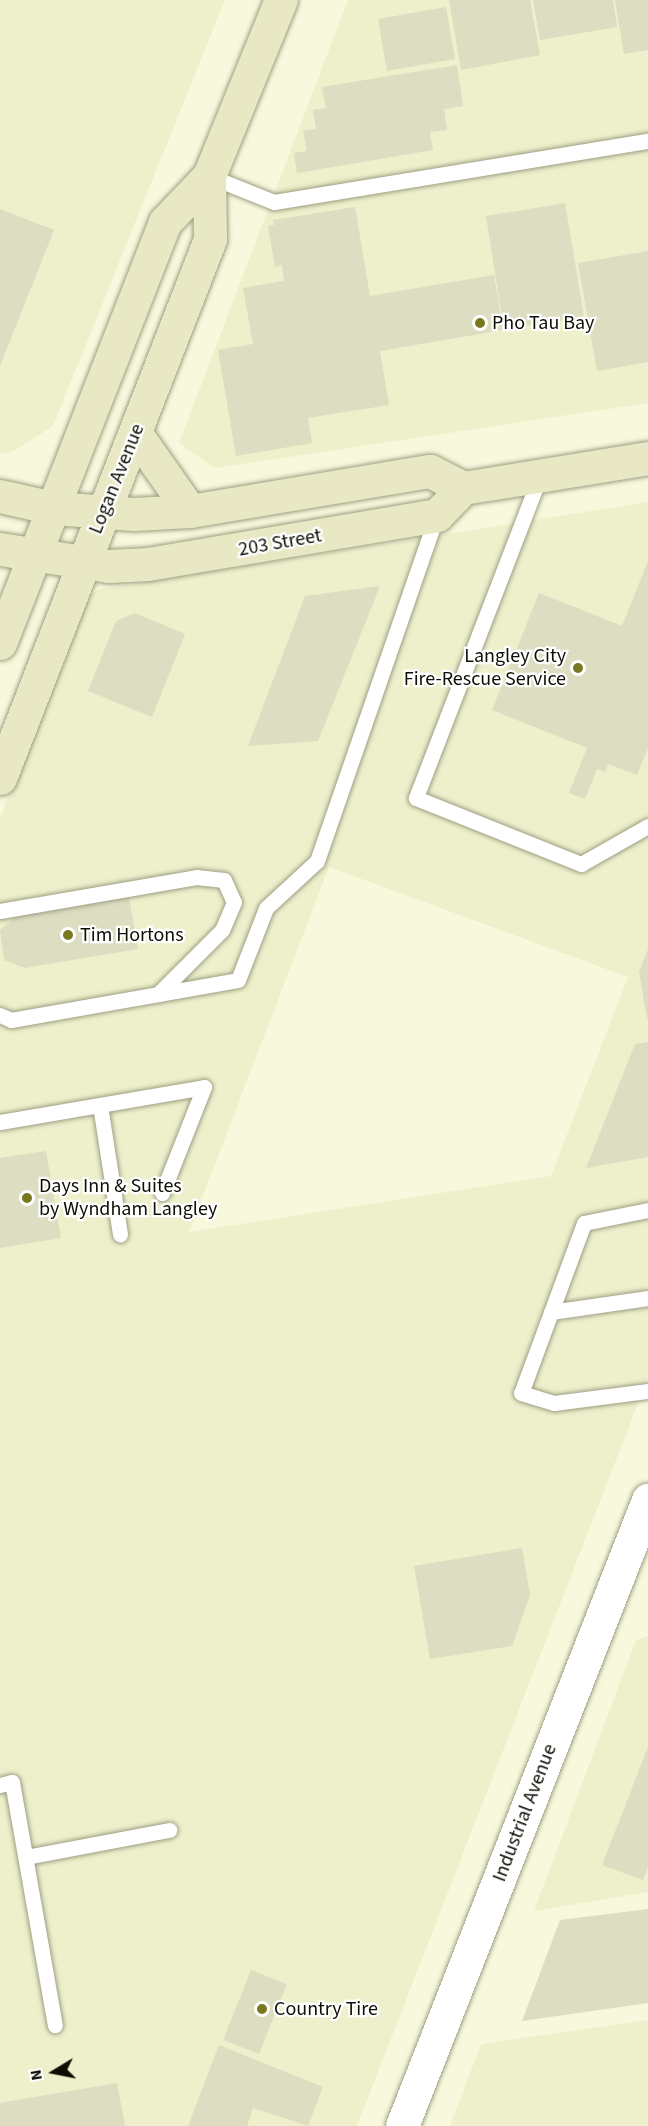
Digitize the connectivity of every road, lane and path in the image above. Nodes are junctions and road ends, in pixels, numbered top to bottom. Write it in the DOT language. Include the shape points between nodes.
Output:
graph roads {
  1 [pos="281,0"];
  2 [pos="648,141"];
  3 [pos="209,176"];
  4 [pos="136,434"];
  5 [pos="648,458"];
  6 [pos="540,476"];
  7 [pos="463,488"];
  8 [pos="0,496"];
  9 [pos="52,508"];
  10 [pos="190,511"];
  11 [pos="101,514"];
  12 [pos="437,515"];
  13 [pos="0,549"];
  14 [pos="35,557"];
  15 [pos="83,564"];
  16 [pos="1,636"];
  17 [pos="0,778"];
  18 [pos="648,826"];
  19 [pos="0,911"];
  20 [pos="158,994"];
  21 [pos="0,1015"];
  22 [pos="100,1105"];
  23 [pos="0,1122"];
  24 [pos="162,1193"];
  25 [pos="648,1210"];
  26 [pos="120,1234"];
  27 [pos="648,1298"];
  28 [pos="551,1312"];
  29 [pos="648,1391"];
  30 [pos="648,1500"];
  31 [pos="638,1557"];
  32 [pos="0,1785"];
  33 [pos="170,1830"];
  34 [pos="26,1857"];
  35 [pos="55,2025"];
  36 [pos="402,2126"];
  1 -- 3 [label="main road, Logan Avenue"];
  2 -- 3 [label="lane" via="274,202"];
  3 -- 4 [label="main road, Logan Avenue" via="210,239"];
  3 -- 9 [label="main road, Logan Avenue" via="165,222"];
  4 -- 10 [label="main road"];
  4 -- 11 [label="main road, Logan Avenue"];
  5 -- 6 [label="main road"];
  6 -- 7 [label="main road"];
  6 -- 18 [label="lane" via="416,798 581,864"];
  7 -- 10 [label="main road" via="430,471"];
  7 -- 12 [label="main road"];
  8 -- 9 [label="main road"];
  9 -- 11 [label="main road"];
  9 -- 14 [label="main road, Logan Avenue"];
  10 -- 11 [label="main road"];
  11 -- 15 [label="main road, Logan Avenue"];
  12 -- 15 [label="main road, 203 Street" via="148,564"];
  12 -- 20 [label="lane" via="317,861 266,908 238,980"];
  13 -- 14 [label="main road, 203 Street"];
  14 -- 15 [label="main road, 203 Street"];
  14 -- 16 [label="main road, Logan Avenue"];
  15 -- 17 [label="main road, Logan Avenue"];
  19 -- 20 [label="lane" via="196,877 224,880 234,902 222,930"];
  20 -- 21 [label="lane" via="11,1020"];
  22 -- 23 [label="lane"];
  22 -- 24 [label="lane" via="204,1088"];
  22 -- 26 [label="lane"];
  25 -- 28 [label="lane" via="584,1223"];
  27 -- 28 [label="lane"];
  28 -- 29 [label="lane" via="521,1393 554,1403"];
  30 -- 31 [label="street, Industrial Avenue"];
  31 -- 36 [label="street, Industrial Avenue"];
  32 -- 34 [label="lane" via="12,1782"];
  33 -- 34 [label="lane"];
  34 -- 35 [label="lane"];
}
